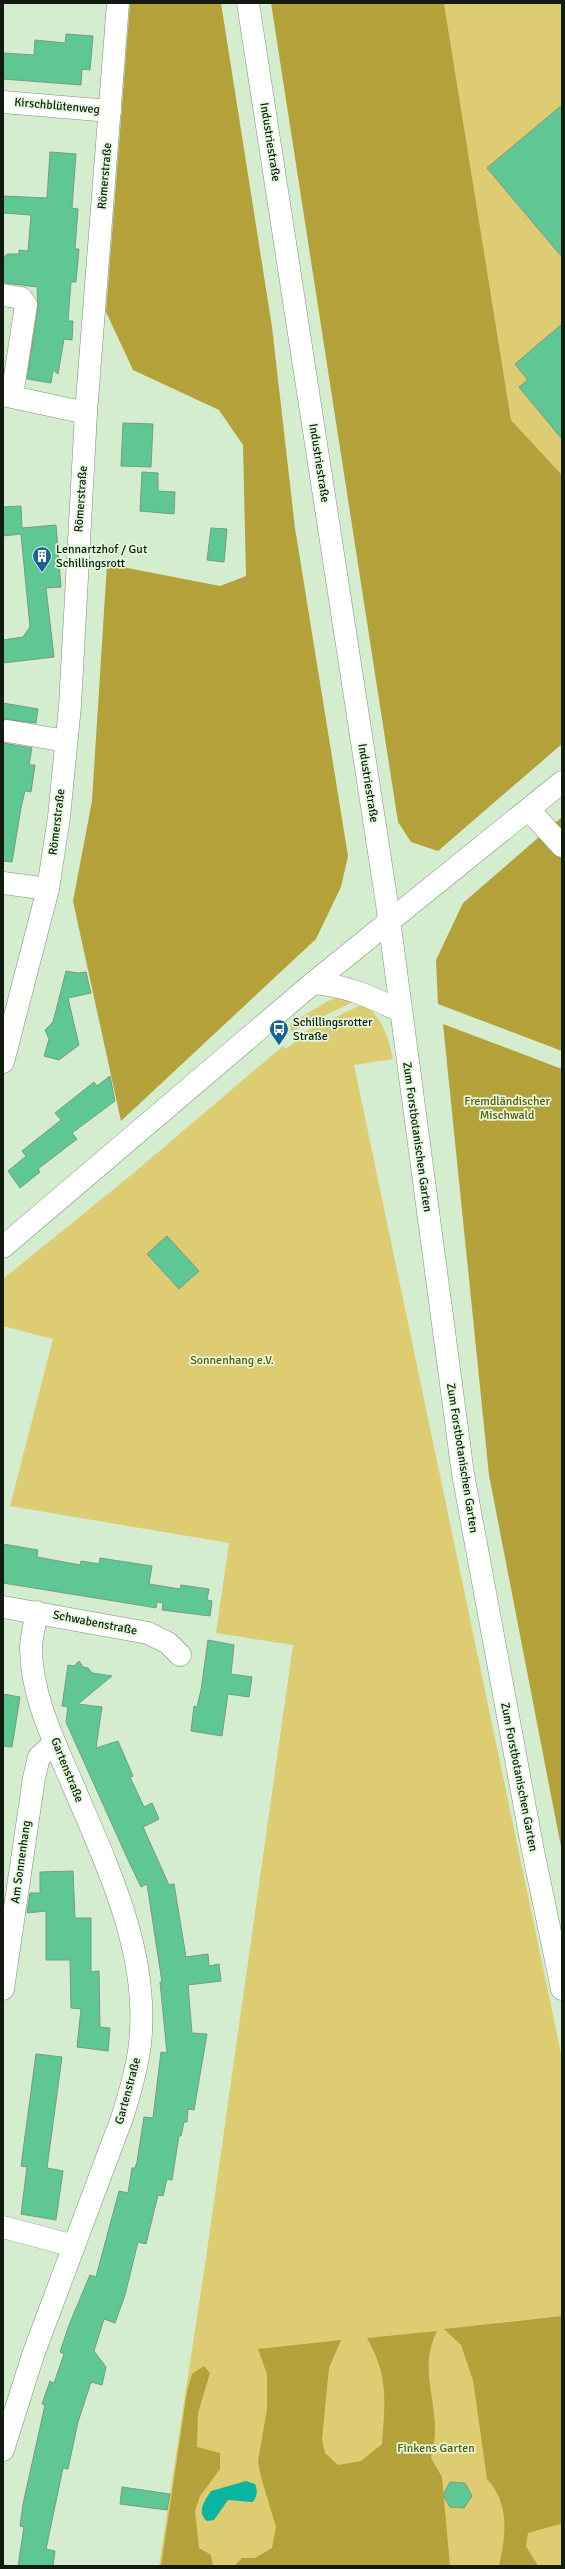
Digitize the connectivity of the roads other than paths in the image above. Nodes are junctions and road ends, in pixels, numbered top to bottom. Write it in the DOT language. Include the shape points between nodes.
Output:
graph roads {
  1 [pos="118,3"];
  2 [pos="248,3"];
  3 [pos="3,102"];
  4 [pos="110,111"];
  5 [pos="3,295"];
  6 [pos="7,395"];
  7 [pos="86,413"];
  8 [pos="7,731"];
  9 [pos="66,740"];
  10 [pos="562,782"];
  11 [pos="529,810"];
  12 [pos="562,846"];
  13 [pos="3,883"];
  14 [pos="48,889"];
  15 [pos="390,922"];
  16 [pos="313,983"];
  17 [pos="400,1011"];
  18 [pos="3,1062"];
  19 [pos="4,1245"];
  20 [pos="3,1607"];
  21 [pos="37,1612"];
  22 [pos="180,1654"];
  23 [pos="55,1743"];
  24 [pos="3,1989"];
  25 [pos="562,1989"];
  26 [pos="3,2227"];
  27 [pos="74,2246"];
  28 [pos="3,2450"];
  1 -- 4 [label="street, Römerstraße"];
  2 -- 15 [label="street, Industriestraße"];
  3 -- 4 [label="street, Kirschblütenweg"];
  4 -- 7 [label="street, Römerstraße"];
  5 -- 6 [label="street" via="21,298 26,305"];
  6 -- 7 [label="street"];
  7 -- 9 [label="street, Römerstraße"];
  8 -- 9 [label="street"];
  9 -- 14 [label="street, Römerstraße" via="59,817"];
  10 -- 11 [label="street"];
  11 -- 12 [label="street"];
  11 -- 15 [label="street"];
  13 -- 14 [label="street"];
  14 -- 18 [label="street, Römerstraße"];
  15 -- 16 [label="street"];
  15 -- 17 [label="street, Zum Forstbotanischen Garten"];
  16 -- 17 [label="street" via="358,990"];
  16 -- 19 [label="street"];
  17 -- 25 [label="street, Zum Forstbotanischen Garten" via="463,1474 533,1851"];
  20 -- 21 [label="street, Schwabenstraße"];
  21 -- 22 [label="street, Schwabenstraße" via="148,1633 168,1643"];
  21 -- 23 [label="street, Gartenstraße" via="31,1647 33,1676"];
  23 -- 24 [label="street, Am Sonnenhang" via="39,1757 34,1778"];
  23 -- 27 [label="street, Gartenstraße" via="119,1895 140,1986 140,2044 134,2078"];
  26 -- 27 [label="street"];
  27 -- 28 [label="street, Gartenstraße" via="33,2355"];
}
